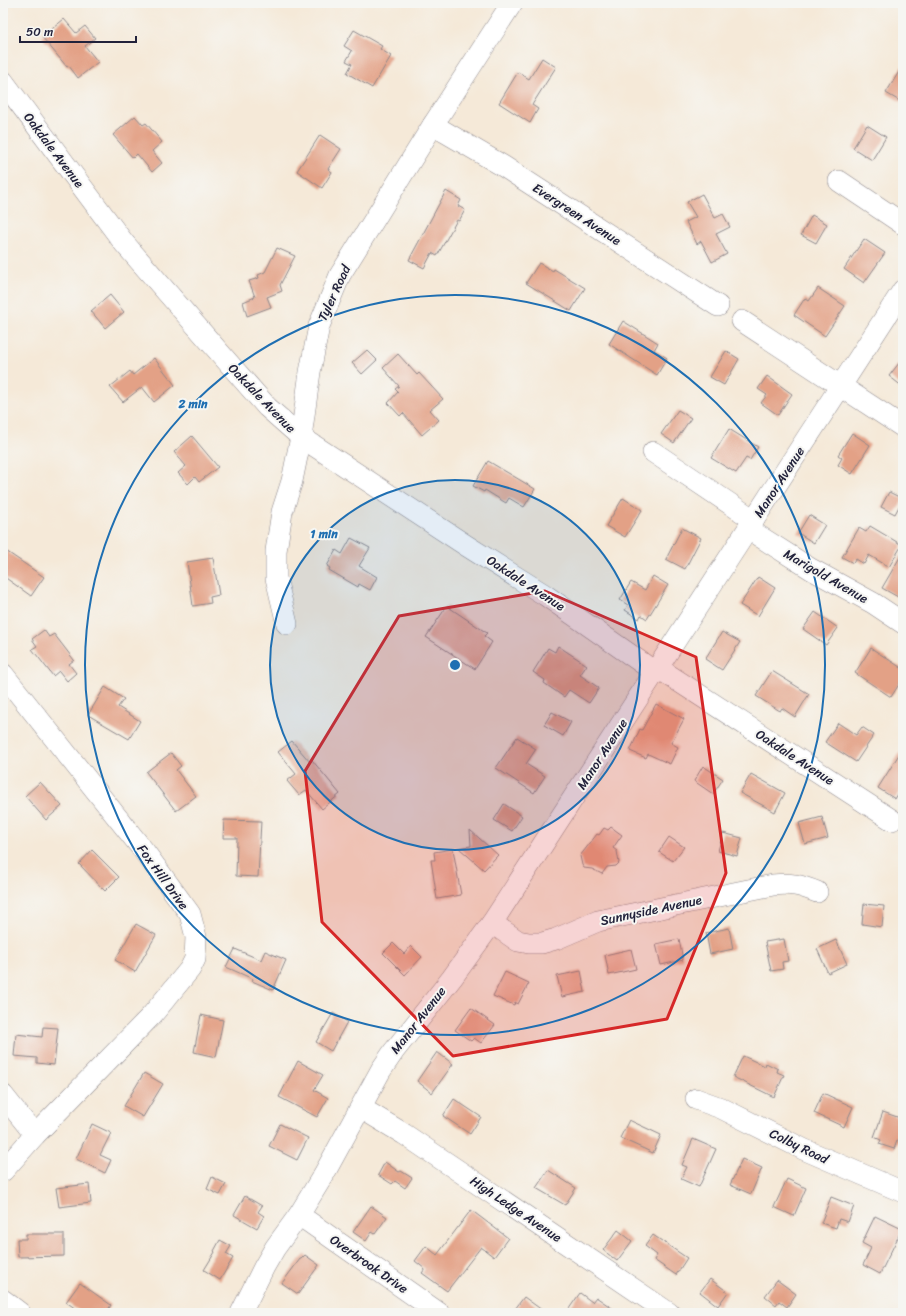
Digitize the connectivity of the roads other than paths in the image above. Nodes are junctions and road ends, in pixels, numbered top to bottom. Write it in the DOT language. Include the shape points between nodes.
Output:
graph roads {
  1 [pos="512,3"];
  2 [pos="3,82"];
  3 [pos="433,125"];
  4 [pos="839,181"];
  5 [pos="903,224"];
  6 [pos="903,290"];
  7 [pos="718,306"];
  8 [pos="742,322"];
  9 [pos="841,386"];
  10 [pos="903,426"];
  11 [pos="301,437"];
  12 [pos="653,452"];
  13 [pos="751,524"];
  14 [pos="903,623"];
  15 [pos="287,624"];
  16 [pos="657,670"];
  17 [pos="3,674"];
  18 [pos="892,820"];
  19 [pos="817,892"];
  20 [pos="492,923"];
  21 [pos="3,1095"];
  22 [pos="696,1099"];
  23 [pos="361,1108"];
  24 [pos="35,1135"];
  25 [pos="3,1171"];
  26 [pos="903,1192"];
  27 [pos="299,1215"];
  28 [pos="3,1300"];
  29 [pos="20,1313"];
  30 [pos="242,1313"];
  31 [pos="439,1313"];
  32 [pos="669,1313"];
  1 -- 3 [label="street, Tyler Road"];
  2 -- 11 [label="street, Oakdale Avenue" via="124,243 267,406"];
  3 -- 7 [label="street, Evergreen Avenue" via="503,166"];
  3 -- 11 [label="street, Tyler Road" via="340,274 319,326"];
  4 -- 5 [label="street"];
  6 -- 9 [label="street, Manor Avenue"];
  8 -- 9 [label="street"];
  9 -- 10 [label="street"];
  9 -- 13 [label="street, Manor Avenue"];
  11 -- 15 [label="street, Tyler Road" via="292,481 282,512 276,551 276,578"];
  11 -- 16 [label="street, Oakdale Avenue"];
  12 -- 13 [label="street, Marigold Avenue"];
  13 -- 14 [label="street, Marigold Avenue" via="800,562"];
  13 -- 16 [label="street, Manor Avenue"];
  16 -- 18 [label="street, Oakdale Avenue"];
  16 -- 20 [label="street, Manor Avenue"];
  17 -- 24 [label="street, Fox Hill Drive" via="144,851 190,914 196,937 195,959 190,969 152,1014"];
  19 -- 20 [label="street, Sunnyside Avenue" via="803,886 773,885 598,921 542,943 518,941"];
  20 -- 23 [label="street, Manor Avenue" via="394,1051"];
  21 -- 24 [label="street"];
  22 -- 26 [label="street, Colby Road" via="721,1108 803,1149"];
  23 -- 27 [label="street, Manor Avenue"];
  23 -- 32 [label="street, High Ledge Avenue" via="404,1134"];
  24 -- 25 [label="street, Fox Hill Drive"];
  27 -- 30 [label="street, Manor Avenue" via="271,1254"];
  27 -- 31 [label="street, Overbrook Drive"];
  28 -- 29 [label="street"];
}
